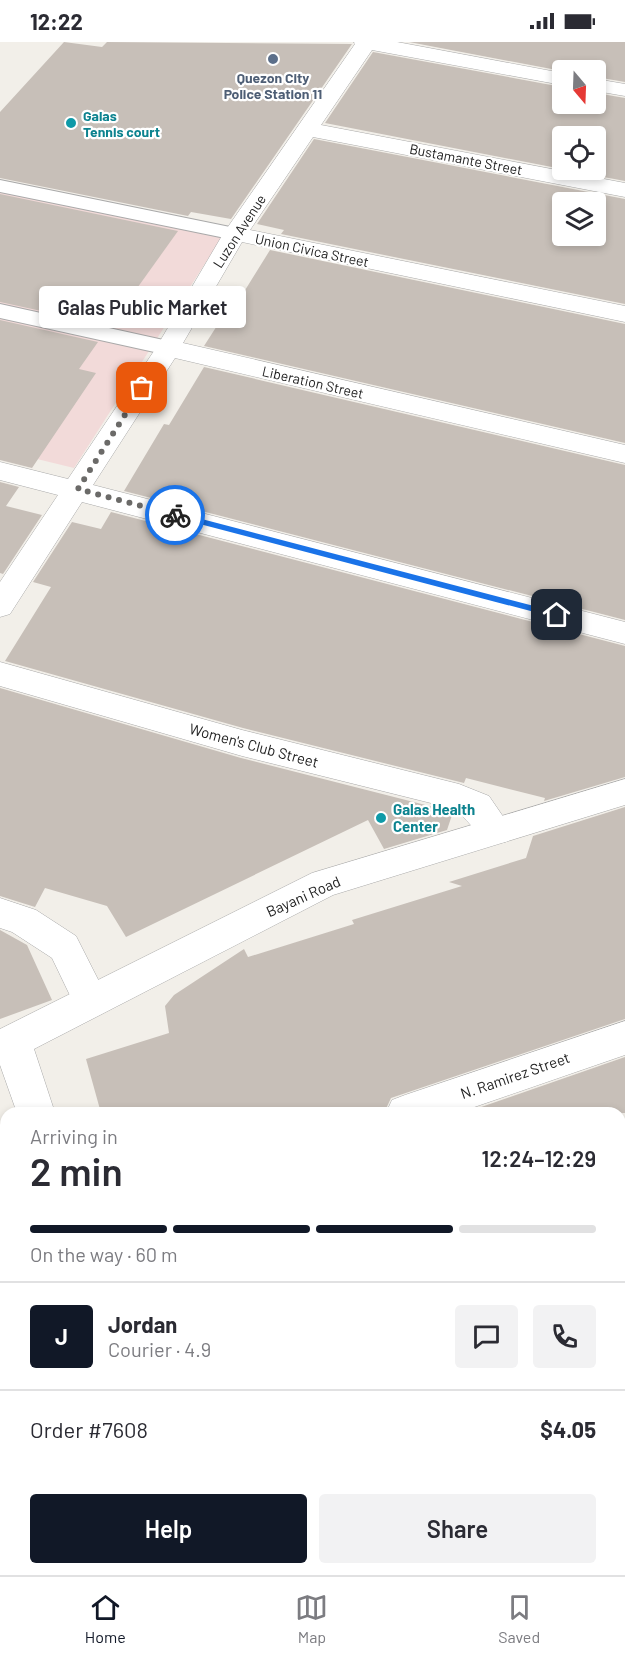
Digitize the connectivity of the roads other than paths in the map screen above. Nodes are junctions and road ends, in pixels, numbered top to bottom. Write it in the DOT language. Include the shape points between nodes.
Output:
graph roads {
  1 [pos="366,42"];
  2 [pos="552,77"];
  3 [pos="606,87"];
  4 [pos="625,90"];
  5 [pos="306,129"];
  6 [pos="0,186"];
  7 [pos="625,190"];
  8 [pos="235,234"];
  9 [pos="0,311"];
  10 [pos="625,314"];
  11 [pos="168,348"];
  12 [pos="625,454"];
  13 [pos="0,471"];
  14 [pos="78,489"];
  15 [pos="0,606"];
  16 [pos="625,633"];
  17 [pos="0,674"];
  18 [pos="625,792"];
  19 [pos="496,831"];
  20 [pos="0,913"];
  21 [pos="90,999"];
  22 [pos="625,1038"];
  23 [pos="7,1044"];
  24 [pos="33,1107"];
  25 [pos="423,1107"];
  1 -- 2 [label="street"];
  1 -- 5 [label="street, Luzon Avenue"];
  3 -- 4 [label="street"];
  5 -- 7 [label="street, Bustamante Street"];
  5 -- 8 [label="street, Luzon Avenue"];
  6 -- 8 [label="street, Union Civica Street"];
  8 -- 10 [label="street, Union Civica Street"];
  8 -- 11 [label="street, Luzon Avenue"];
  9 -- 11 [label="street, Liberation Street"];
  11 -- 12 [label="street, Liberation Street"];
  11 -- 14 [label="street, Luzon Avenue"];
  13 -- 14 [label="street"];
  14 -- 15 [label="street, Luzon Avenue"];
  14 -- 16 [label="street"];
  17 -- 19 [label="street, Women's Club Street" via="242,743 459,797 477,806"];
  18 -- 19 [label="street, Bayani Road"];
  19 -- 21 [label="street, Bayani Road" via="324,883"];
  20 -- 21 [label="street" via="24,921 64,947"];
  21 -- 23 [label="street, Bayani Road"];
  22 -- 25 [label="street, N. Ramirez Street"];
  23 -- 24 [label="street"];
}
